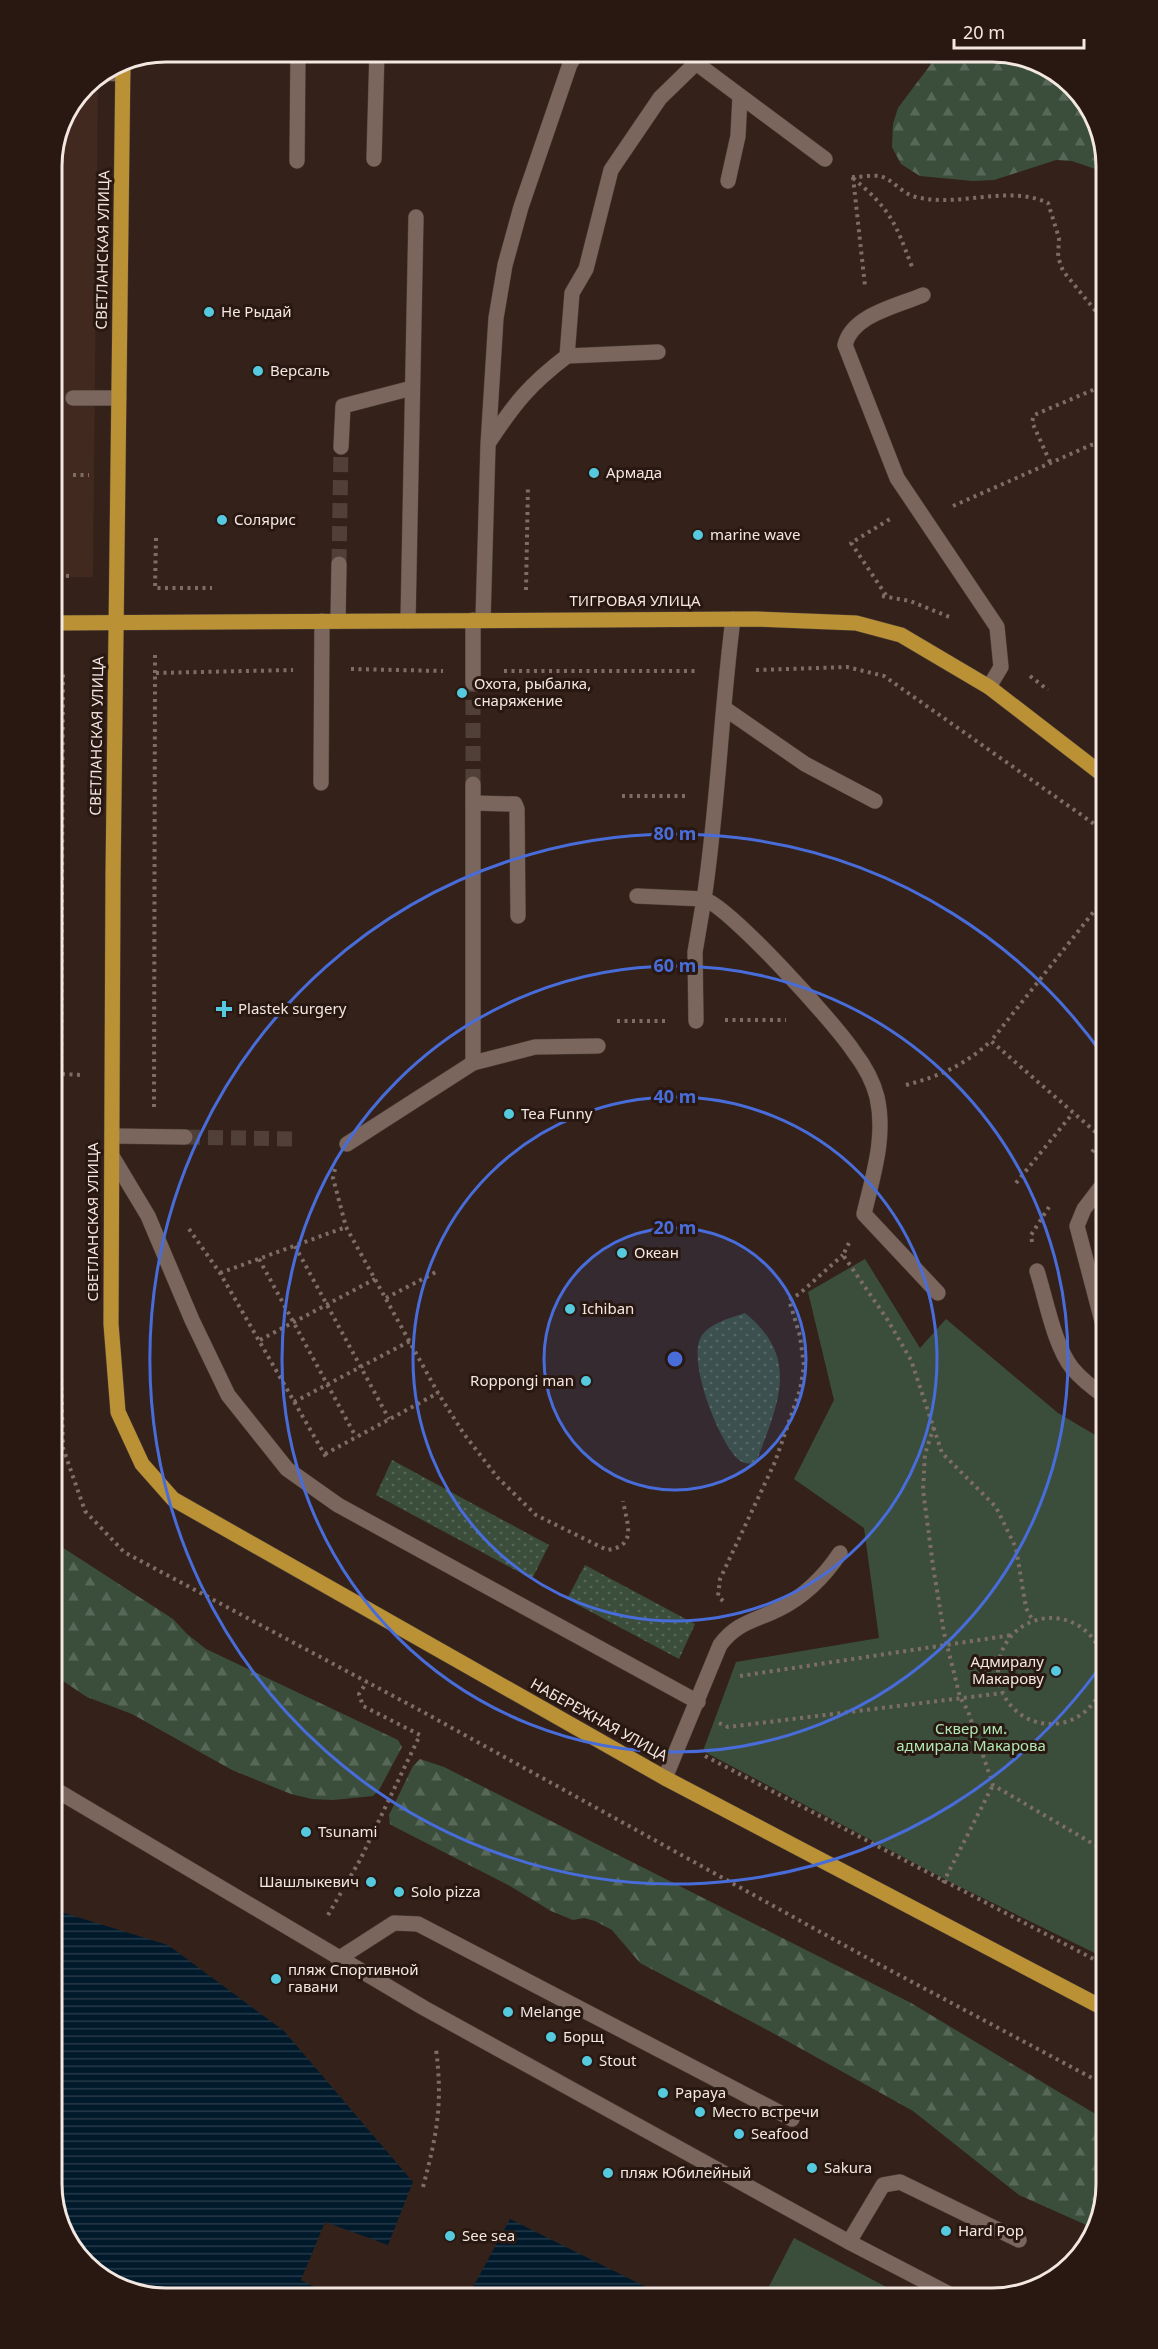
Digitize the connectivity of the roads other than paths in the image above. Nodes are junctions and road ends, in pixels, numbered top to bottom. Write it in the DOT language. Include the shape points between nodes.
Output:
graph roads {
  1 [pos="298,62"];
  2 [pos="377,62"];
  3 [pos="571,62"];
  4 [pos="696,63"];
  5 [pos="123,71"];
  6 [pos="740,96"];
  7 [pos="374,159"];
  8 [pos="825,159"];
  9 [pos="297,160"];
  10 [pos="728,181"];
  11 [pos="416,217"];
  12 [pos="923,295"];
  13 [pos="658,352"];
  14 [pos="567,356"];
  15 [pos="412,388"];
  16 [pos="73,398"];
  17 [pos="119,398"];
  18 [pos="488,445"];
  19 [pos="341,447"];
  20 [pos="339,564"];
  21 [pos="733,619"];
  22 [pos="478,620"];
  23 [pos="330,621"];
  24 [pos="408,621"];
  25 [pos="62,623"];
  26 [pos="117,624"];
  27 [pos="473,677"];
  28 [pos="989,687"];
  29 [pos="724,708"];
  30 [pos="1096,770"];
  31 [pos="321,783"];
  32 [pos="473,784"];
  33 [pos="875,801"];
  34 [pos="473,802"];
  35 [pos="637,896"];
  36 [pos="704,899"];
  37 [pos="518,916"];
  38 [pos="696,1021"];
  39 [pos="598,1046"];
  40 [pos="473,1063"];
  41 [pos="112,1136"];
  42 [pos="185,1137"];
  43 [pos="347,1144"];
  44 [pos="112,1156"];
  45 [pos="1096,1193"];
  46 [pos="1037,1271"];
  47 [pos="938,1293"];
  48 [pos="1096,1298"];
  49 [pos="1096,1390"];
  50 [pos="118,1412"];
  51 [pos="840,1553"];
  52 [pos="698,1702"];
  53 [pos="665,1778"];
  54 [pos="62,1794"];
  55 [pos="338,1959"];
  56 [pos="1096,2004"];
  57 [pos="792,2119"];
  58 [pos="1019,2240"];
  59 [pos="849,2242"];
  60 [pos="938,2288"];
  1 -- 9 [label="lane"];
  2 -- 7 [label="lane"];
  3 -- 18 [label="lane" via="521,207 505,266 496,318"];
  4 -- 6 [label="lane"];
  4 -- 14 [label="lane" via="660,98 611,170 586,269 572,293"];
  5 -- 17 [label="main road, СВЕТЛАНСКАЯ УЛИЦА"];
  6 -- 8 [label="lane"];
  6 -- 10 [label="lane" via="737,145"];
  11 -- 15 [label="lane"];
  12 -- 28 [label="lane" via="861,322 848,335 847,355 897,478 997,627 1001,667"];
  13 -- 14 [label="lane"];
  14 -- 18 [label="lane" via="534,381"];
  15 -- 19 [label="lane" via="343,406"];
  15 -- 24 [label="lane"];
  16 -- 17 [label="lane"];
  17 -- 26 [label="main road, СВЕТЛАНСКАЯ УЛИЦА"];
  18 -- 22 [label="lane"];
  20 -- 23 [label="lane"];
  21 -- 22 [label="main road, ТИГРОВАЯ УЛИЦА"];
  21 -- 28 [label="main road, ТИГРОВАЯ УЛИЦА" via="856,623 901,635"];
  21 -- 29 [label="lane"];
  22 -- 24 [label="main road, ТИГРОВАЯ УЛИЦА"];
  22 -- 27 [label="lane"];
  23 -- 24 [label="main road, ТИГРОВАЯ УЛИЦА"];
  23 -- 26 [label="main road, ТИГРОВАЯ УЛИЦА"];
  23 -- 31 [label="lane" via="322,669"];
  25 -- 26 [label="main road, ТИГРОВАЯ УЛИЦА"];
  26 -- 41 [label="main road, СВЕТЛАНСКАЯ УЛИЦА"];
  28 -- 30 [label="main road, ТИГРОВАЯ УЛИЦА"];
  29 -- 33 [label="lane" via="805,764"];
  29 -- 36 [label="lane" via="718,796"];
  32 -- 34 [label="lane"];
  34 -- 37 [label="lane" via="515,804 517,809"];
  34 -- 40 [label="lane"];
  35 -- 36 [label="lane"];
  36 -- 38 [label="lane" via="695,952"];
  36 -- 47 [label="lane" via="717,905 739,926 854,1051 876,1095 881,1127 864,1214"];
  39 -- 40 [label="lane" via="535,1047"];
  40 -- 43 [label="lane"];
  41 -- 42 [label="lane"];
  41 -- 44 [label="main road, СВЕТЛАНСКАЯ УЛИЦА"];
  44 -- 50 [label="main road, СВЕТЛАНСКАЯ УЛИЦА" via="111,1324"];
  44 -- 52 [label="lane" via="148,1216 228,1395 287,1469 334,1502"];
  45 -- 48 [label="lane" via="1077,1226"];
  46 -- 49 [label="lane" via="1063,1353 1071,1367"];
  50 -- 53 [label="main road, НАБЕРЕЖНАЯ УЛИЦА" via="142,1464 173,1499"];
  51 -- 52 [label="lane" via="818,1582 779,1609 730,1631 720,1645"];
  52 -- 53 [label="lane"];
  53 -- 56 [label="main road, НАБЕРЕЖНАЯ УЛИЦА"];
  54 -- 55 [label="lane"];
  55 -- 57 [label="lane" via="394,1923 418,1924"];
  55 -- 59 [label="lane"];
  58 -- 59 [label="lane" via="900,2182 883,2186"];
  59 -- 60 [label="lane"];
}
